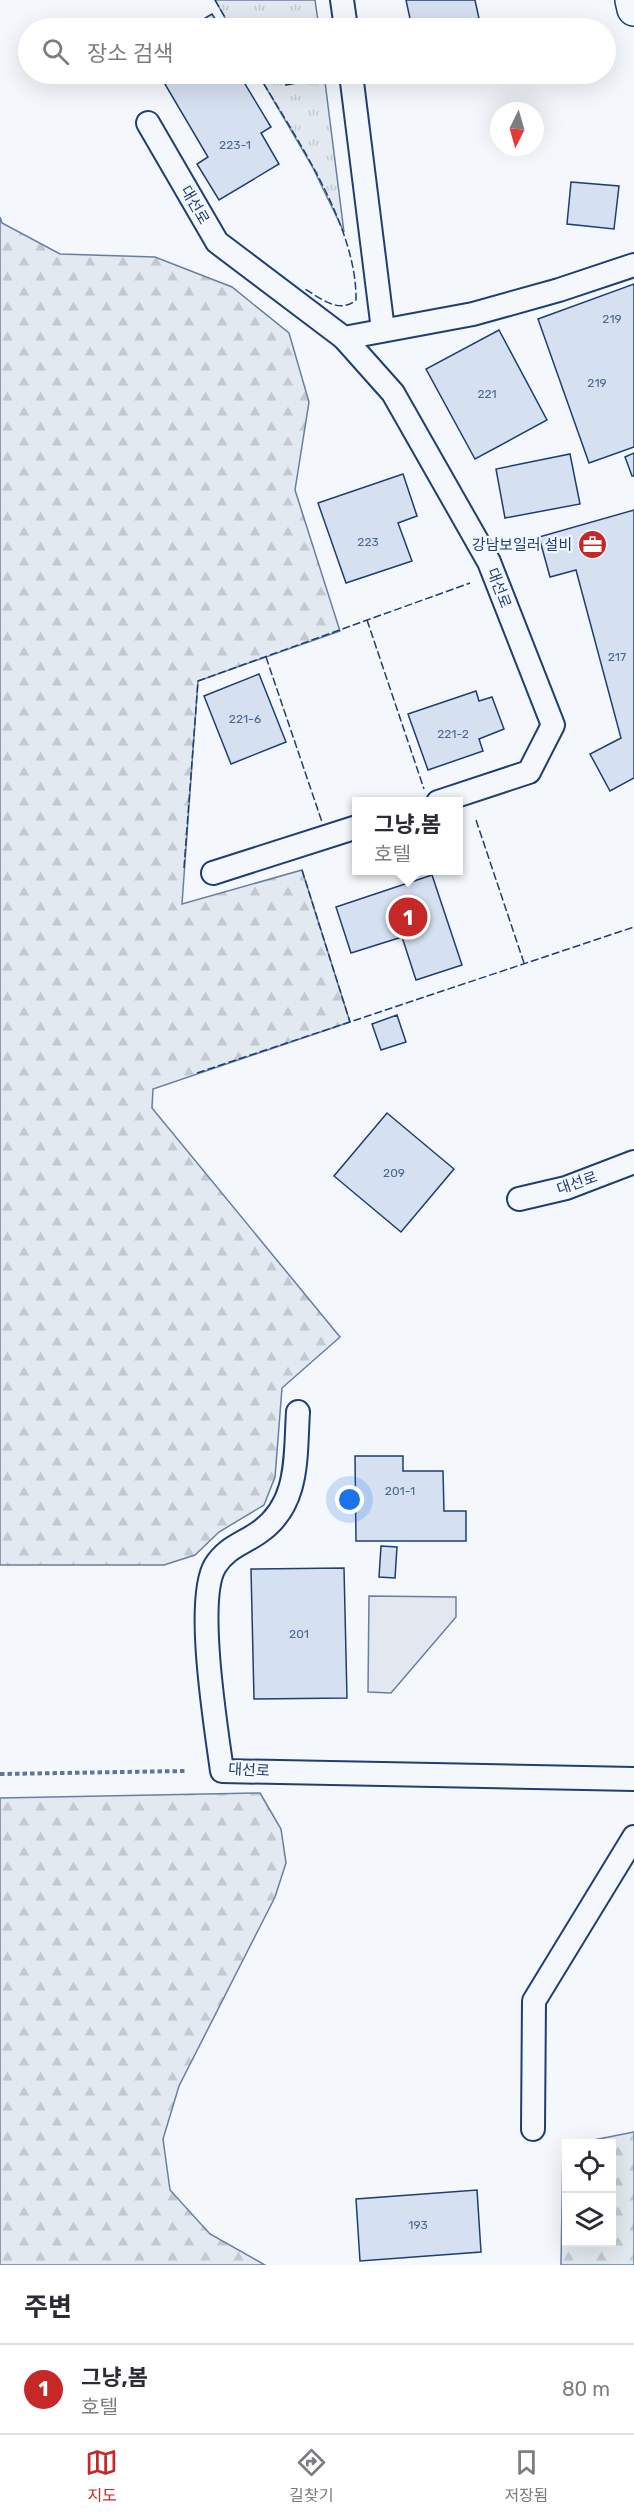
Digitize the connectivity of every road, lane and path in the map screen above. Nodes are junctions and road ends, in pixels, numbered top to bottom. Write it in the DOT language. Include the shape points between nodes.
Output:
graph roads {
  1 [pos="342,0"];
  2 [pos="632,0"];
  3 [pos="634,9"];
  4 [pos="345,18"];
  5 [pos="352,84"];
  6 [pos="148,123"];
  7 [pos="634,265"];
  8 [pos="383,330"];
  9 [pos="344,338"];
  10 [pos="451,797"];
  11 [pos="352,829"];
  12 [pos="213,873"];
  13 [pos="634,1162"];
  14 [pos="519,1198"];
  15 [pos="298,1412"];
  16 [pos="222,1771"];
  17 [pos="0,1774"];
  18 [pos="634,1779"];
  19 [pos="634,1837"];
  20 [pos="533,2129"];
  1 -- 4 [label="lane"];
  2 -- 3 [label="street"];
  5 -- 8 [label="lane"];
  6 -- 9 [label="lane, 대선로" via="217,242"];
  7 -- 8 [label="lane" via="472,314"];
  8 -- 9 [label="lane"];
  9 -- 10 [label="lane, 대선로" via="393,393 489,562 553,725 529,772"];
  11 -- 12 [label="lane"];
  13 -- 14 [label="lane, 대선로" via="566,1188"];
  15 -- 16 [label="lane, 대선로" via="288,1500 277,1518 229,1548 215,1566 208,1587 208,1634"];
  16 -- 17 [label="path"];
  16 -- 18 [label="lane, 대선로"];
  19 -- 20 [label="lane" via="534,2001"];
}
